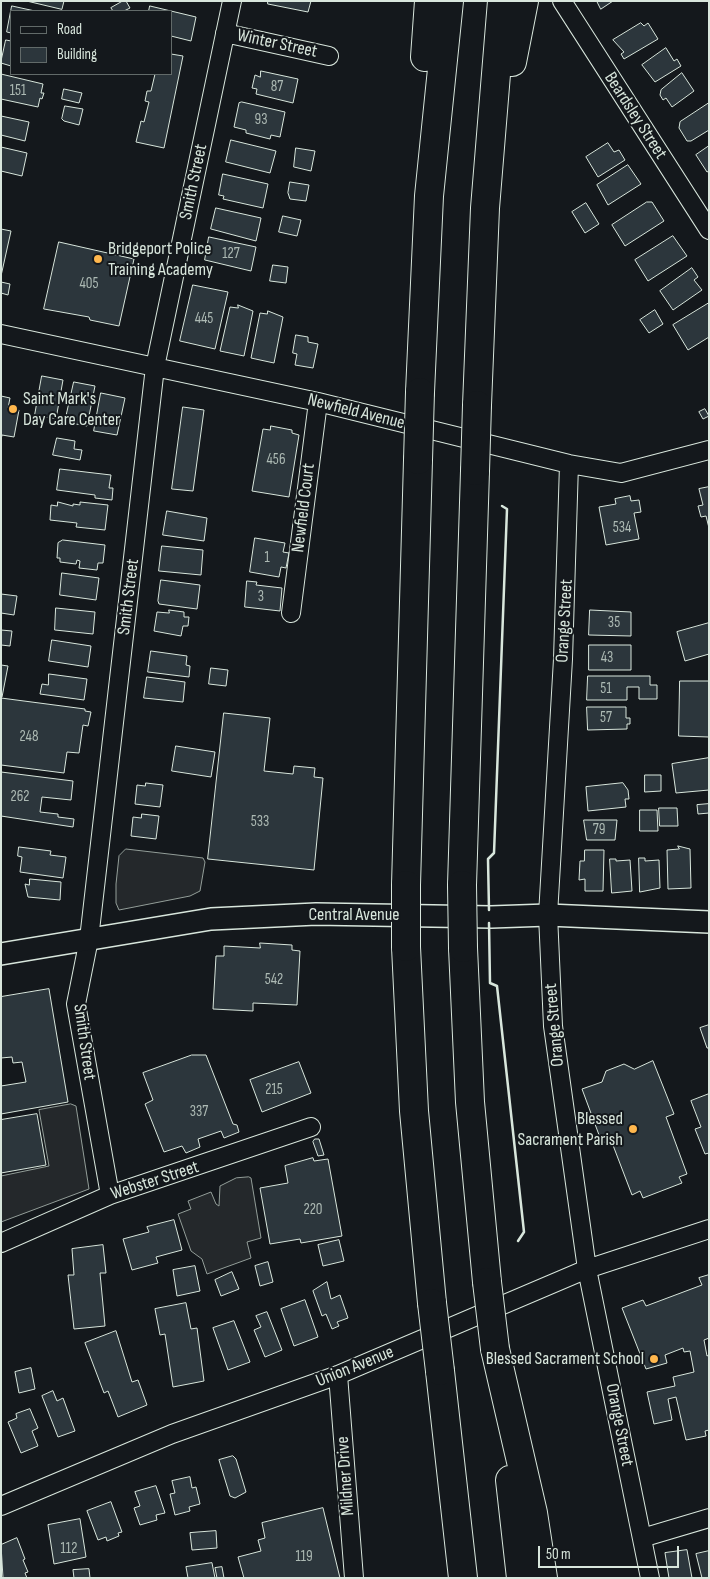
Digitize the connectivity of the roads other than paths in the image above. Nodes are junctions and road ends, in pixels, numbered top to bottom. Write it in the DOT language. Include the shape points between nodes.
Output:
graph roads {
  1 [pos="232,1"];
  2 [pos="428,1"];
  3 [pos="449,1"];
  4 [pos="562,1"];
  5 [pos="516,2"];
  6 [pos="225,33"];
  7 [pos="329,56"];
  8 [pos="709,230"];
  9 [pos="1,334"];
  10 [pos="422,338"];
  11 [pos="155,367"];
  12 [pos="318,402"];
  13 [pos="709,450"];
  14 [pos="569,464"];
  15 [pos="291,613"];
  16 [pos="548,915"];
  17 [pos="709,922"];
  18 [pos="89,939"];
  19 [pos="1,954"];
  20 [pos="312,1127"];
  21 [pos="110,1194"];
  22 [pos="709,1229"];
  23 [pos="1,1242"];
  24 [pos="587,1269"];
  25 [pos="495,1349"];
  26 [pos="440,1371"];
  27 [pos="338,1375"];
  28 [pos="1,1506"];
  29 [pos="709,1518"];
  30 [pos="642,1538"];
  31 [pos="354,1578"];
  32 [pos="450,1578"];
  33 [pos="463,1578"];
  34 [pos="521,1578"];
  35 [pos="543,1578"];
  36 [pos="650,1578"];
  1 -- 6 [label="street, Smith Street"];
  2 -- 10 [label="highway" via="423,96"];
  3 -- 10 [label="highway" via="432,156"];
  4 -- 8 [label="street, Beardsley Street"];
  5 -- 25 [label="highway, bridge" via="485,208 462,885 470,1102"];
  6 -- 7 [label="street, Winter Street"];
  6 -- 11 [label="street, Smith Street"];
  9 -- 11 [label="street, Newfield Avenue"];
  10 -- 26 [label="highway, bridge" via="406,947 414,1111"];
  11 -- 12 [label="street, Newfield Avenue"];
  11 -- 18 [label="street, Smith Street"];
  12 -- 14 [label="street, Newfield Avenue"];
  12 -- 15 [label="street, Newfield Court"];
  13 -- 14 [label="street, Newfield Avenue" via="621,473"];
  14 -- 16 [label="street, Orange Street" via="563,659"];
  16 -- 17 [label="street, Central Avenue"];
  16 -- 18 [label="street, Central Avenue" via="316,914 211,918"];
  16 -- 24 [label="street, Orange Street" via="553,1026"];
  18 -- 19 [label="street, Central Avenue"];
  18 -- 21 [label="street, Smith Street" via="76,1004"];
  20 -- 21 [label="street, Webster Street"];
  21 -- 23 [label="street, Webster Street"];
  22 -- 24 [label="street, Union Avenue"];
  24 -- 27 [label="street, Union Avenue"];
  24 -- 30 [label="street, Orange Street"];
  25 -- 34 [label="highway"];
  25 -- 35 [label="highway" via="533,1513"];
  26 -- 32 [label="highway"];
  26 -- 33 [label="highway"];
  27 -- 28 [label="street, Union Avenue" via="172,1434"];
  27 -- 31 [label="street, Mildner Drive"];
  29 -- 30 [label="street"];
  30 -- 36 [label="street, Orange Street"];
}
